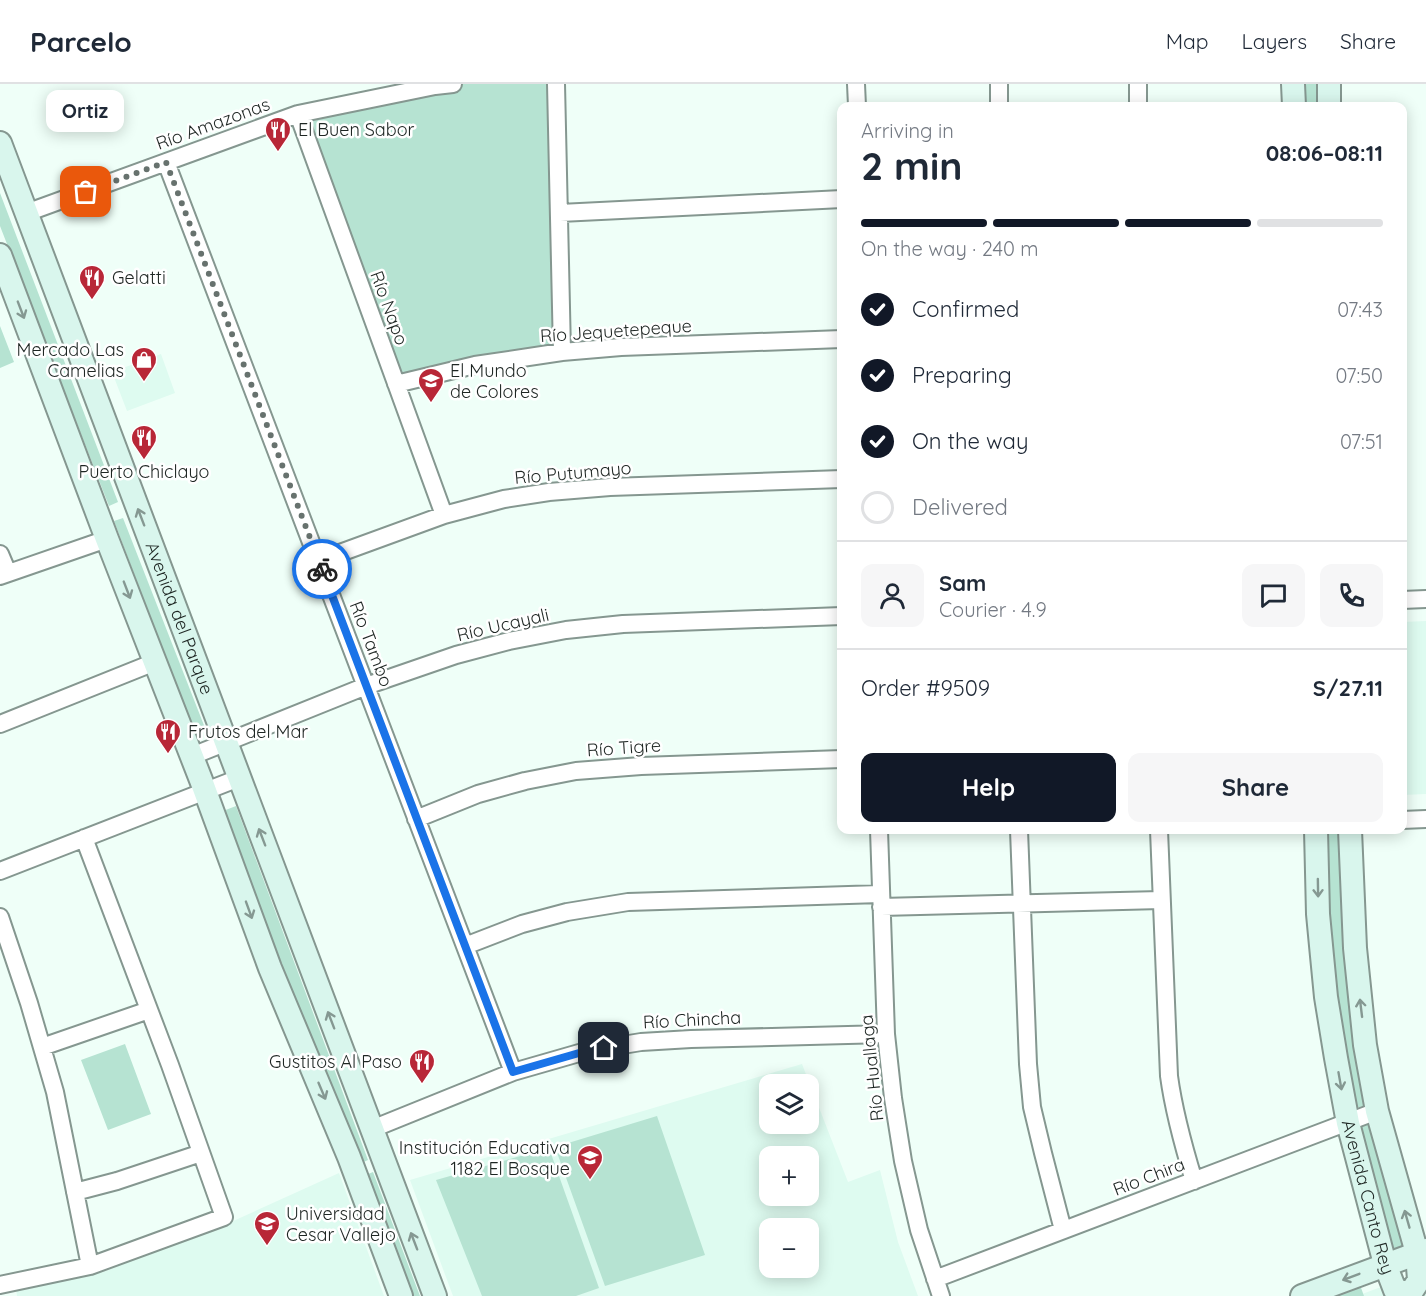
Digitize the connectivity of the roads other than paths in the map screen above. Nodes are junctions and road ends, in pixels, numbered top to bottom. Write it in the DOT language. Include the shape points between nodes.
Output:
graph roads {
  1 [pos="453,84"];
  2 [pos="556,84"];
  3 [pos="856,84"];
  4 [pos="999,84"];
  5 [pos="1138,84"];
  6 [pos="1293,84"];
  7 [pos="1329,84"];
  8 [pos="434,85"];
  9 [pos="857,102"];
  10 [pos="999,102"];
  11 [pos="1138,102"];
  12 [pos="1294,102"];
  13 [pos="1329,102"];
  14 [pos="298,114"];
  15 [pos="0,143"];
  16 [pos="166,162"];
  17 [pos="837,199"];
  18 [pos="27,213"];
  19 [pos="560,213"];
  20 [pos="0,255"];
  21 [pos="837,339"];
  22 [pos="562,352"];
  23 [pos="396,384"];
  24 [pos="837,480"];
  25 [pos="444,515"];
  26 [pos="107,539"];
  27 [pos="0,554"];
  28 [pos="318,561"];
  29 [pos="4,574"];
  30 [pos="1426,599"];
  31 [pos="1407,600"];
  32 [pos="837,616"];
  33 [pos="155,662"];
  34 [pos="366,686"];
  35 [pos="0,724"];
  36 [pos="226,742"];
  37 [pos="192,756"];
  38 [pos="837,759"];
  39 [pos="239,778"];
  40 [pos="205,791"];
  41 [pos="416,819"];
  42 [pos="1426,819"];
  43 [pos="1407,820"];
  44 [pos="879,834"];
  45 [pos="1019,834"];
  46 [pos="1159,834"];
  47 [pos="1316,834"];
  48 [pos="1350,834"];
  49 [pos="84,838"];
  50 [pos="0,871"];
  51 [pos="1161,900"];
  52 [pos="880,901"];
  53 [pos="1021,904"];
  54 [pos="0,917"];
  55 [pos="465,946"];
  56 [pos="149,1010"];
  57 [pos="886,1034"];
  58 [pos="42,1047"];
  59 [pos="513,1072"];
  60 [pos="1377,1112"];
  61 [pos="1348,1123"];
  62 [pos="372,1130"];
  63 [pos="201,1153"];
  64 [pos="1194,1181"];
  65 [pos="75,1192"];
  66 [pos="1063,1230"];
  67 [pos="1421,1251"];
  68 [pos="1385,1264"];
  69 [pos="90,1266"];
  70 [pos="935,1279"];
  71 [pos="0,1285"];
  72 [pos="1413,1293"];
  73 [pos="401,1296"];
  74 [pos="435,1296"];
  75 [pos="941,1296"];
  76 [pos="1302,1296"];
  1 -- 8 [label="street, Río Amazonas"];
  2 -- 19 [label="street"];
  3 -- 9 [label="street"];
  4 -- 10 [label="street"];
  5 -- 11 [label="street"];
  6 -- 12 [label="main road"];
  7 -- 13 [label="main road"];
  8 -- 14 [label="street, Río Amazonas"];
  14 -- 16 [label="street, Río Amazonas"];
  14 -- 23 [label="street, Río Napo"];
  15 -- 18 [label="main road, Avenida del Parque"];
  16 -- 18 [label="street, Río Amazonas"];
  16 -- 28 [label="street, Río Tambo"];
  17 -- 19 [label="street"];
  36 -- 18 [label="main road, Avenida del Parque, one-way"];
  19 -- 22 [label="street"];
  20 -- 26 [label="main road, Avenida del Parque, one-way"];
  21 -- 22 [label="street, Río Jequetepeque"];
  22 -- 23 [label="street, Río Jequetepeque" via="475,365"];
  23 -- 25 [label="street, Río Napo"];
  24 -- 25 [label="street, Río Putumayo" via="559,491 504,499"];
  25 -- 28 [label="street, Río Putumayo"];
  26 -- 29 [label="street"];
  26 -- 33 [label="main road, Avenida del Parque, one-way"];
  27 -- 29 [label="street"];
  28 -- 34 [label="street, Río Tambo"];
  30 -- 31 [label="street"];
  32 -- 34 [label="street, Río Ucayali" via="623,624 566,630 466,652"];
  33 -- 35 [label="street"];
  33 -- 37 [label="main road, Avenida del Parque"];
  34 -- 36 [label="street, Río Ucayali"];
  34 -- 41 [label="street, Río Tambo"];
  36 -- 37 [label="street, Río Ucayali"];
  36 -- 39 [label="main road, Avenida del Parque"];
  37 -- 40 [label="main road, Avenida del Parque"];
  38 -- 41 [label="street, Río Tigre" via="576,771 478,794"];
  39 -- 40 [label="street"];
  62 -- 39 [label="main road, Avenida del Parque, one-way"];
  40 -- 49 [label="street"];
  40 -- 73 [label="main road, Avenida del Parque, one-way" via="270,968 350,1157"];
  41 -- 55 [label="street, Río Tambo"];
  42 -- 43 [label="street"];
  44 -- 52 [label="street, Río Huallaga"];
  45 -- 53 [label="street"];
  46 -- 51 [label="street"];
  47 -- 61 [label="main road, Avenida Canto Rey, one-way" via="1326,997"];
  60 -- 48 [label="main road, Avenida Canto Rey, one-way" via="1358,987"];
  49 -- 50 [label="street"];
  49 -- 56 [label="street"];
  51 -- 53 [label="street"];
  51 -- 64 [label="street" via="1169,1076 1178,1130"];
  52 -- 53 [label="street"];
  52 -- 55 [label="street" via="628,902 522,924"];
  52 -- 57 [label="street, Río Huallaga"];
  53 -- 66 [label="street" via="1032,1107"];
  54 -- 58 [label="street"];
  55 -- 59 [label="street, Río Tambo"];
  56 -- 58 [label="street"];
  56 -- 63 [label="street"];
  57 -- 59 [label="street, Río Chincha" via="641,1042 586,1051"];
  57 -- 70 [label="street, Río Huallaga" via="903,1161"];
  58 -- 65 [label="street"];
  59 -- 62 [label="street, Río Chincha"];
  60 -- 61 [label="street, Río Chira"];
  67 -- 60 [label="main road, Avenida Canto Rey, one-way"];
  61 -- 64 [label="street, Río Chira"];
  61 -- 68 [label="main road, Avenida Canto Rey"];
  74 -- 62 [label="main road, Avenida del Parque, one-way"];
  63 -- 65 [label="street"];
  63 -- 69 [label="street" via="224,1217"];
  64 -- 66 [label="street, Río Chira"];
  65 -- 69 [label="street"];
  66 -- 70 [label="street, Río Chira"];
  67 -- 68 [label="main road"];
  67 -- 72 [label="main road, Avenida Canto Rey" via="1419,1280"];
  68 -- 72 [label="main road, Avenida Canto Rey" via="1395,1290"];
  68 -- 76 [label="main road, one-way"];
  69 -- 71 [label="street"];
  70 -- 75 [label="street, Río Huallaga"];
}
